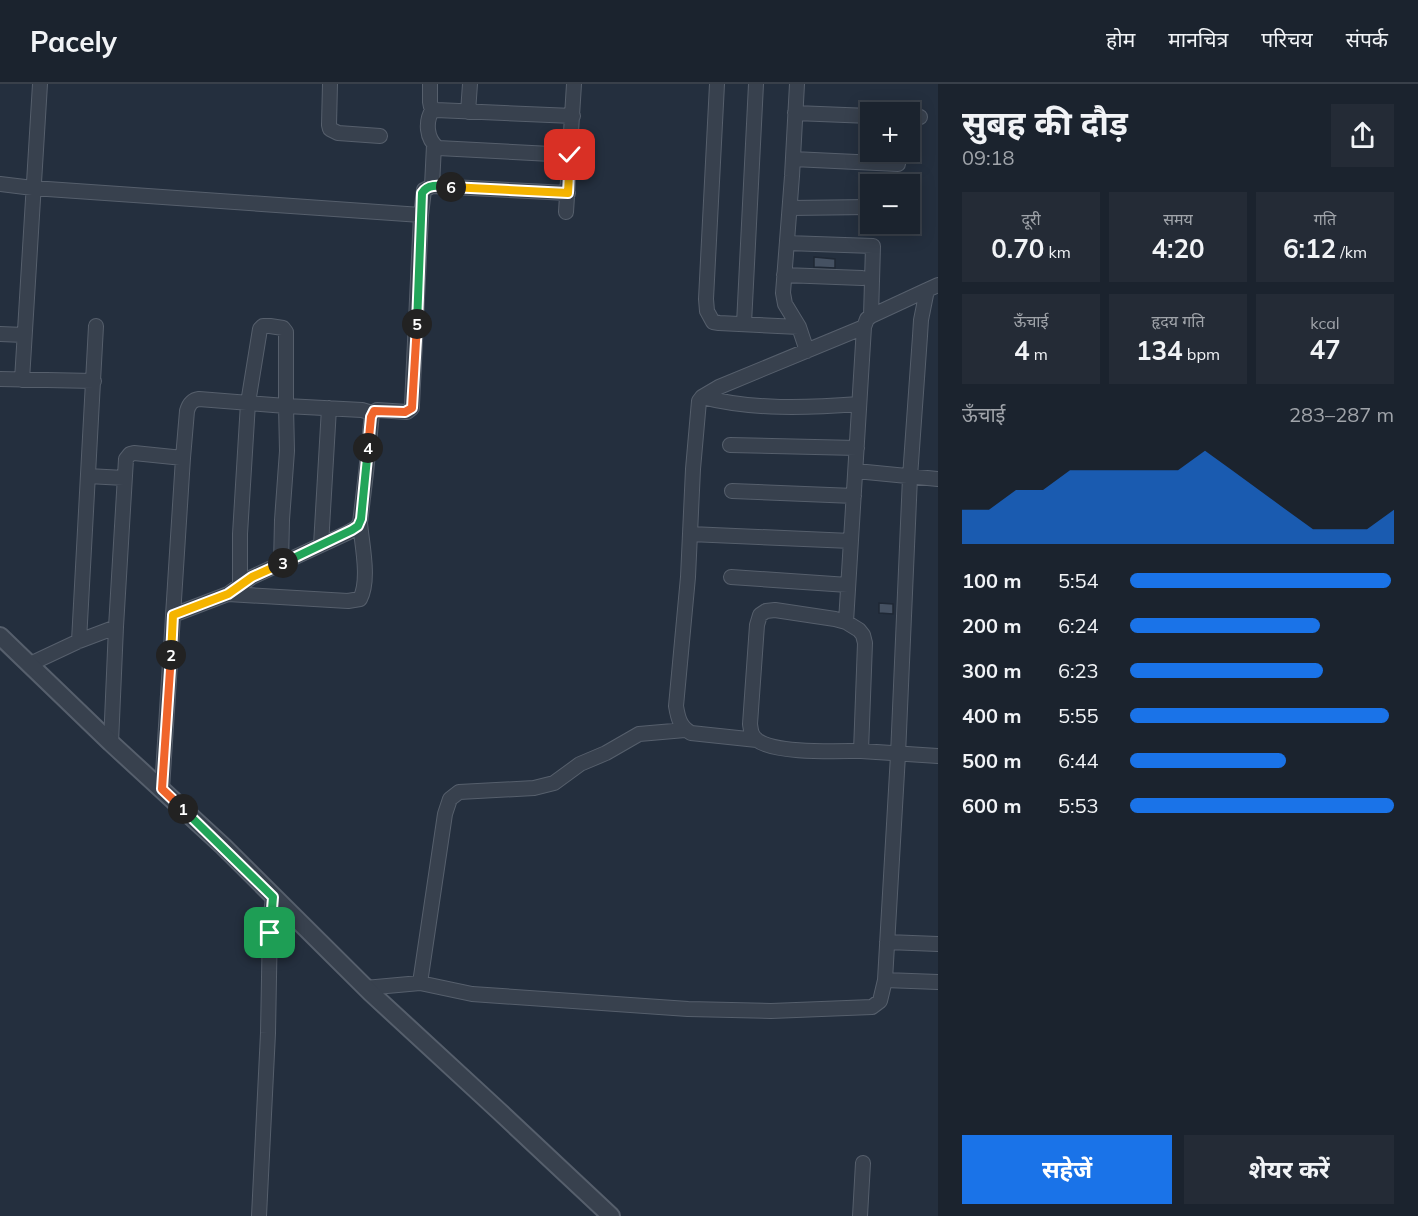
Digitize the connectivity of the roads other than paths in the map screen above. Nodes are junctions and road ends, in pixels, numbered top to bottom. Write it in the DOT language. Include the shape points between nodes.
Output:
graph roads {
  1 [pos="40,84"];
  2 [pos="330,84"];
  3 [pos="430,84"];
  4 [pos="470,84"];
  5 [pos="574,84"];
  6 [pos="717,84"];
  7 [pos="756,84"];
  8 [pos="797,84"];
  9 [pos="433,109"];
  10 [pos="468,111"];
  11 [pos="795,113"];
  12 [pos="573,116"];
  13 [pos="860,116"];
  14 [pos="380,136"];
  15 [pos="434,145"];
  16 [pos="570,155"];
  17 [pos="793,159"];
  18 [pos="898,164"];
  19 [pos="0,184"];
  20 [pos="432,186"];
  21 [pos="33,188"];
  22 [pos="568,193"];
  23 [pos="860,207"];
  24 [pos="790,208"];
  25 [pos="566,212"];
  26 [pos="421,215"];
  27 [pos="787,243"];
  28 [pos="784,275"];
  29 [pos="862,278"];
  30 [pos="933,287"];
  31 [pos="868,322"];
  32 [pos="744,324"];
  33 [pos="96,326"];
  34 [pos="799,327"];
  35 [pos="0,334"];
  36 [pos="24,335"];
  37 [pos="807,351"];
  38 [pos="0,379"];
  39 [pos="22,380"];
  40 [pos="94,381"];
  41 [pos="702,397"];
  42 [pos="248,403"];
  43 [pos="859,404"];
  44 [pos="286,406"];
  45 [pos="329,408"];
  46 [pos="372,413"];
  47 [pos="730,445"];
  48 [pos="857,448"];
  49 [pos="183,458"];
  50 [pos="856,471"];
  51 [pos="88,476"];
  52 [pos="910,477"];
  53 [pos="124,478"];
  54 [pos="938,479"];
  55 [pos="732,491"];
  56 [pos="854,496"];
  57 [pos="360,523"];
  58 [pos="690,534"];
  59 [pos="851,541"];
  60 [pos="321,545"];
  61 [pos="281,564"];
  62 [pos="731,577"];
  63 [pos="848,585"];
  64 [pos="234,591"];
  65 [pos="173,615"];
  66 [pos="846,622"];
  67 [pos="116,627"];
  68 [pos="0,636"];
  69 [pos="79,641"];
  70 [pos="30,664"];
  71 [pos="685,730"];
  72 [pos="757,740"];
  73 [pos="111,744"];
  74 [pos="861,751"];
  75 [pos="898,755"];
  76 [pos="938,756"];
  77 [pos="162,789"];
  78 [pos="273,897"];
  79 [pos="887,942"];
  80 [pos="938,944"];
  81 [pos="885,980"];
  82 [pos="938,982"];
  83 [pos="420,983"];
  84 [pos="365,988"];
  85 [pos="863,1162"];
  86 [pos="259,1216"];
  87 [pos="611,1216"];
  88 [pos="860,1216"];
  1 -- 21 [label="street"];
  2 -- 14 [label="street" via="330,129"];
  3 -- 9 [label="street"];
  4 -- 10 [label="street"];
  5 -- 12 [label="street"];
  6 -- 32 [label="street" via="707,311 713,322"];
  7 -- 32 [label="street"];
  8 -- 11 [label="street"];
  9 -- 10 [label="street"];
  9 -- 15 [label="street" via="428,123"];
  10 -- 12 [label="street"];
  11 -- 13 [label="street"];
  11 -- 17 [label="street"];
  12 -- 16 [label="street"];
  15 -- 16 [label="street"];
  15 -- 20 [label="street"];
  16 -- 22 [label="street"];
  17 -- 18 [label="street"];
  17 -- 24 [label="street"];
  19 -- 21 [label="street"];
  20 -- 22 [label="street"];
  20 -- 26 [label="street" via="422,193"];
  21 -- 26 [label="street"];
  21 -- 36 [label="street"];
  22 -- 25 [label="street"];
  23 -- 24 [label="street"];
  24 -- 27 [label="street"];
  26 -- 46 [label="street" via="412,408 407,412"];
  27 -- 28 [label="street"];
  27 -- 31 [label="street" via="873,246"];
  28 -- 29 [label="street"];
  28 -- 34 [label="street" via="783,300"];
  30 -- 31 [label="street"];
  30 -- 52 [label="street" via="920,328"];
  31 -- 37 [label="street"];
  31 -- 43 [label="street"];
  32 -- 34 [label="street"];
  33 -- 40 [label="street"];
  34 -- 37 [label="street"];
  35 -- 36 [label="street"];
  36 -- 39 [label="street"];
  37 -- 41 [label="street"];
  38 -- 39 [label="street"];
  39 -- 40 [label="street"];
  40 -- 51 [label="street"];
  41 -- 43 [label="street" via="727,403 791,407"];
  41 -- 58 [label="street" via="698,408"];
  42 -- 44 [label="street"];
  42 -- 44 [label="street" via="260,329 270,326 286,332"];
  42 -- 49 [label="street" via="199,399 191,402"];
  42 -- 64 [label="street"];
  43 -- 48 [label="street"];
  44 -- 45 [label="street"];
  44 -- 61 [label="street"];
  45 -- 46 [label="street"];
  45 -- 60 [label="street"];
  46 -- 57 [label="street"];
  47 -- 48 [label="street"];
  48 -- 50 [label="street"];
  49 -- 53 [label="street" via="130,454"];
  49 -- 65 [label="street"];
  50 -- 52 [label="street"];
  50 -- 56 [label="street"];
  51 -- 53 [label="street"];
  51 -- 69 [label="street"];
  52 -- 54 [label="street"];
  52 -- 75 [label="street"];
  53 -- 67 [label="street"];
  55 -- 56 [label="street"];
  56 -- 59 [label="street"];
  57 -- 60 [label="street"];
  57 -- 64 [label="street" via="365,574 360,599"];
  58 -- 59 [label="street"];
  58 -- 71 [label="street" via="676,706"];
  59 -- 63 [label="street"];
  60 -- 61 [label="street"];
  61 -- 64 [label="street" via="252,577"];
  62 -- 63 [label="street"];
  63 -- 66 [label="street"];
  64 -- 65 [label="street"];
  65 -- 77 [label="street"];
  66 -- 72 [label="street" via="775,610 760,615 750,724"];
  66 -- 74 [label="street" via="859,630 865,643"];
  67 -- 69 [label="street"];
  67 -- 73 [label="street"];
  68 -- 70 [label="street"];
  69 -- 70 [label="street"];
  70 -- 73 [label="street"];
  71 -- 72 [label="street"];
  71 -- 83 [label="street" via="639,734 580,764 554,783 534,788 459,792 450,799"];
  72 -- 74 [label="street" via="783,749"];
  73 -- 77 [label="street"];
  74 -- 75 [label="street"];
  75 -- 76 [label="street"];
  75 -- 79 [label="street"];
  77 -- 78 [label="street"];
  78 -- 84 [label="street"];
  78 -- 86 [label="street"];
  79 -- 80 [label="street"];
  79 -- 81 [label="street"];
  81 -- 82 [label="street"];
  81 -- 83 [label="street" via="880,1001 872,1007 771,1011 472,994"];
  83 -- 84 [label="street"];
  84 -- 87 [label="street"];
  85 -- 88 [label="street"];
}
